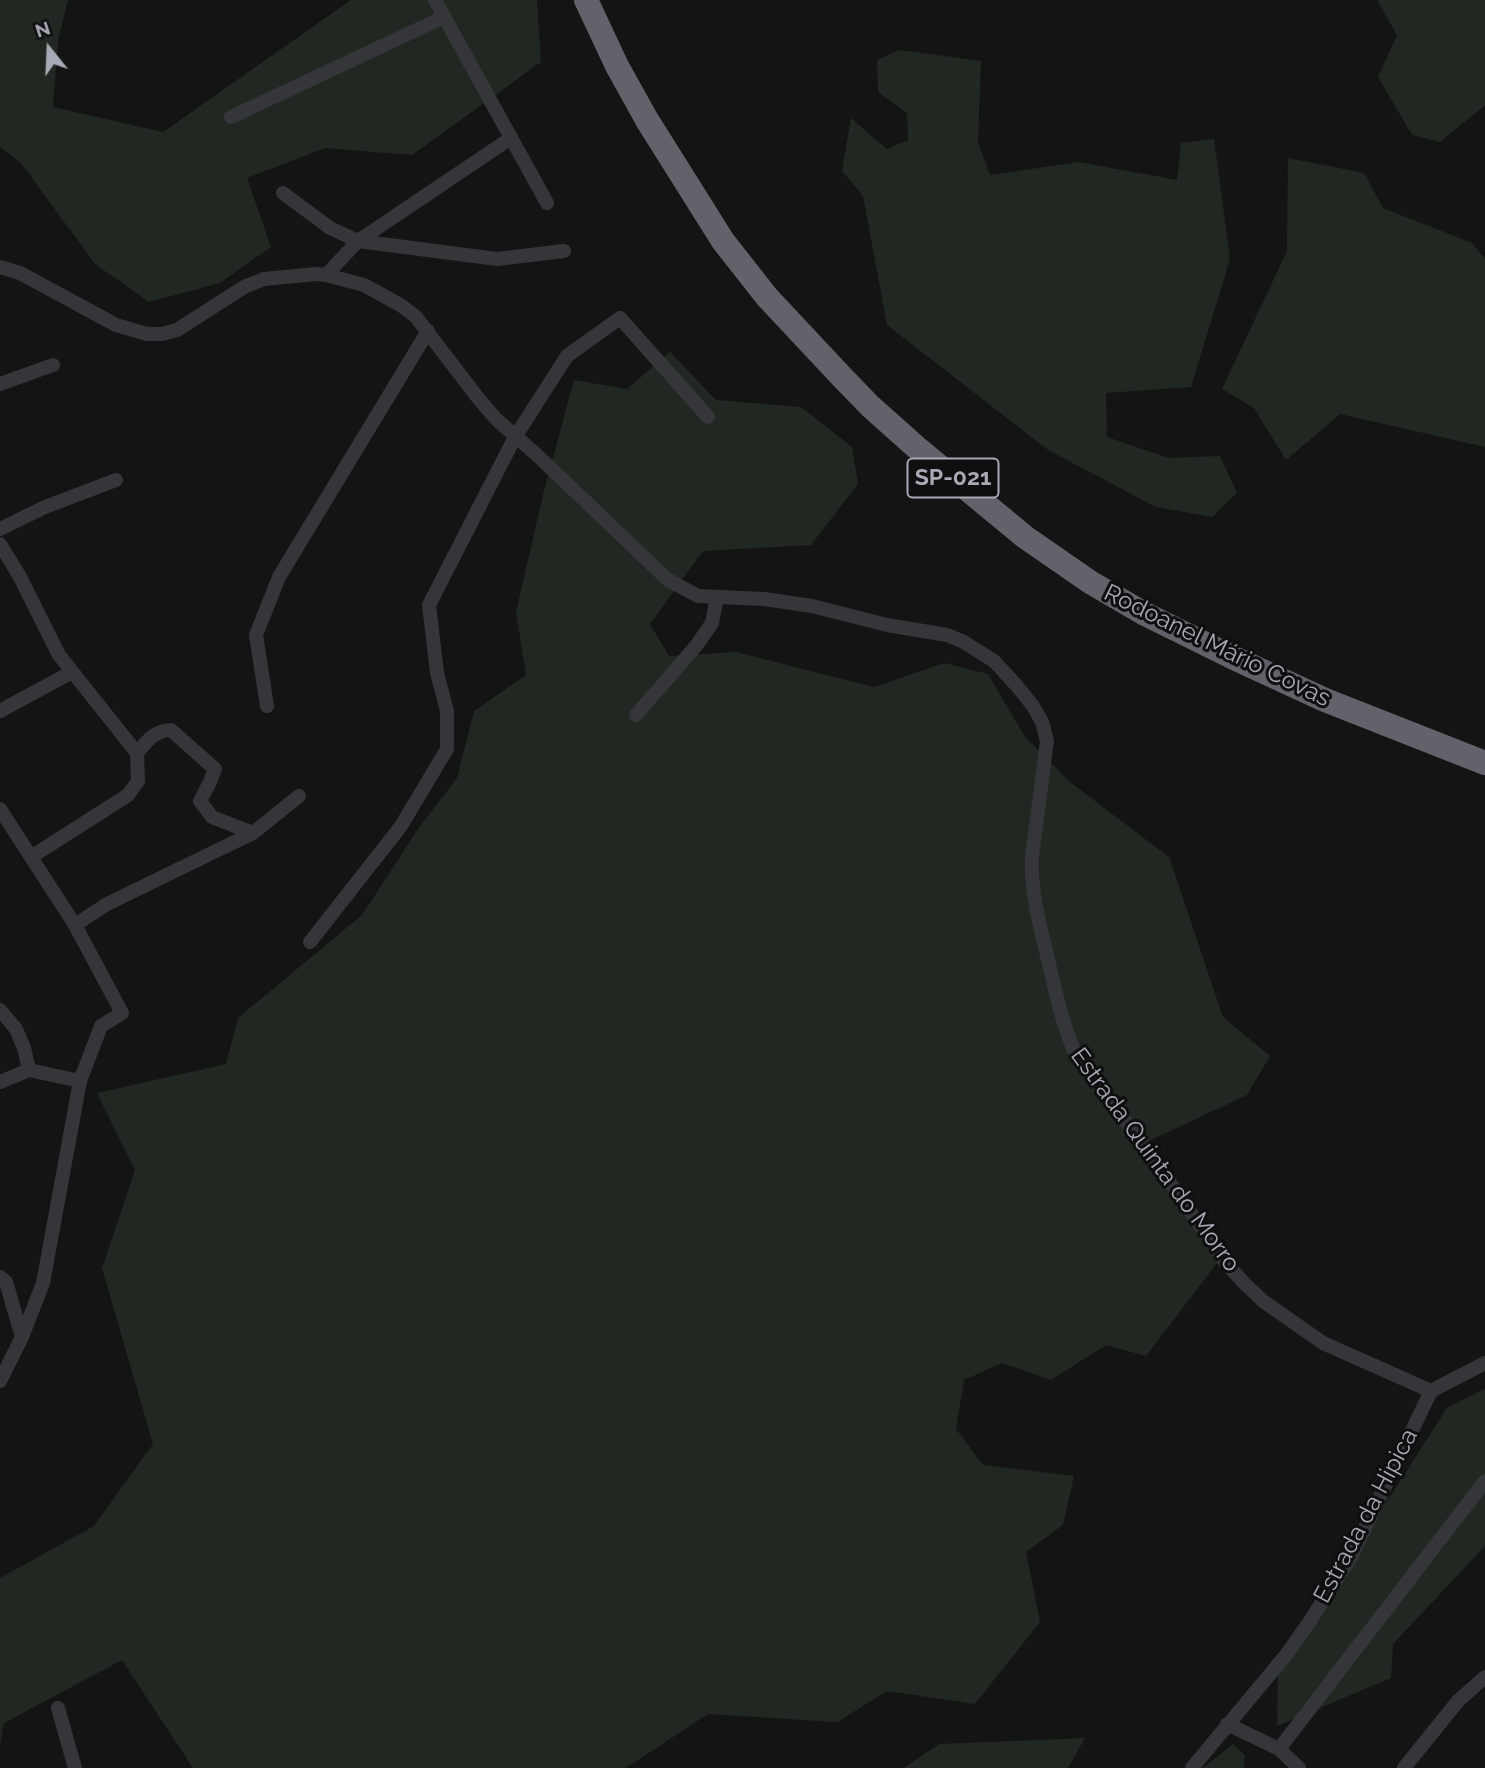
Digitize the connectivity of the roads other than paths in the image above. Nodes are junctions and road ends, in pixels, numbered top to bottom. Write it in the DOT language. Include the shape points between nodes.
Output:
graph roads {
  1 [pos="435,0"];
  2 [pos="586,0"];
  3 [pos="444,17"];
  4 [pos="231,117"];
  5 [pos="511,138"];
  6 [pos="284,193"];
  7 [pos="547,203"];
  8 [pos="358,241"];
  9 [pos="564,251"];
  10 [pos="0,267"];
  11 [pos="326,275"];
  12 [pos="428,331"];
  13 [pos="53,365"];
  14 [pos="0,384"];
  15 [pos="708,417"];
  16 [pos="515,437"];
  17 [pos="116,480"];
  18 [pos="0,529"];
  19 [pos="0,544"];
  20 [pos="717,597"];
  21 [pos="72,672"];
  22 [pos="267,706"];
  23 [pos="0,711"];
  24 [pos="636,715"];
  25 [pos="137,753"];
  26 [pos="1485,763"];
  27 [pos="299,796"];
  28 [pos="0,809"];
  29 [pos="253,833"];
  30 [pos="31,856"];
  31 [pos="75,925"];
  32 [pos="310,942"];
  33 [pos="0,1010"];
  34 [pos="29,1070"];
  35 [pos="80,1081"];
  36 [pos="0,1082"];
  37 [pos="0,1277"];
  38 [pos="22,1337"];
  39 [pos="1485,1363"];
  40 [pos="0,1381"];
  41 [pos="1431,1391"];
  42 [pos="1485,1481"];
  43 [pos="1484,1676"];
  44 [pos="58,1707"];
  45 [pos="1227,1724"];
  46 [pos="1279,1749"];
  47 [pos="75,1768"];
  48 [pos="1192,1768"];
  49 [pos="1299,1768"];
  50 [pos="1404,1768"];
  1 -- 3 [label="street"];
  2 -- 26 [label="highway, Rodoanel Mário Covas / SP-021" via="647,120 723,241 767,297 841,376 916,447 1025,537 1143,613 1325,701"];
  3 -- 4 [label="street"];
  3 -- 5 [label="street"];
  5 -- 7 [label="street"];
  5 -- 8 [label="street"];
  6 -- 8 [label="street" via="330,228"];
  8 -- 9 [label="street" via="497,259"];
  8 -- 11 [label="street"];
  10 -- 11 [label="street, Estrada Quinta do Morro" via="20,273 116,326 147,334 177,330 254,282"];
  11 -- 12 [label="street, Estrada Quinta do Morro" via="374,290 402,306"];
  12 -- 16 [label="street, Estrada Quinta do Morro" via="478,398"];
  12 -- 22 [label="street" via="279,577 256,635"];
  13 -- 14 [label="street"];
  15 -- 16 [label="street" via="620,318 567,356"];
  16 -- 20 [label="street, Estrada Quinta do Morro" via="668,580 698,596"];
  16 -- 32 [label="street" via="429,605 447,711 447,749 401,826"];
  17 -- 18 [label="street"];
  19 -- 21 [label="street"];
  20 -- 24 [label="street" via="712,623"];
  20 -- 41 [label="street, Estrada Quinta do Morro" via="790,602 947,635 993,661 1017,686 1042,722 1046,741 1031,872 1062,1019 1078,1059 1225,1262 1262,1301 1323,1343"];
  21 -- 23 [label="street"];
  21 -- 25 [label="street"];
  25 -- 29 [label="street" via="161,730 171,730 215,769 200,801 212,817"];
  25 -- 30 [label="street" via="138,781 128,795"];
  27 -- 29 [label="street"];
  28 -- 30 [label="street"];
  29 -- 31 [label="street" via="107,904"];
  30 -- 31 [label="street"];
  31 -- 35 [label="street" via="122,1013 101,1026"];
  33 -- 34 [label="street" via="16,1029"];
  34 -- 35 [label="street"];
  34 -- 36 [label="street"];
  35 -- 38 [label="street" via="43,1283"];
  37 -- 38 [label="street"];
  38 -- 40 [label="street"];
  39 -- 41 [label="street"];
  41 -- 45 [label="street, Estrada da Hipica" via="1352,1555 1286,1655"];
  42 -- 46 [label="street"];
  43 -- 50 [label="street"];
  44 -- 47 [label="street"];
  45 -- 46 [label="street"];
  45 -- 48 [label="street, Estrada da Hipica"];
  46 -- 49 [label="street"];
}
